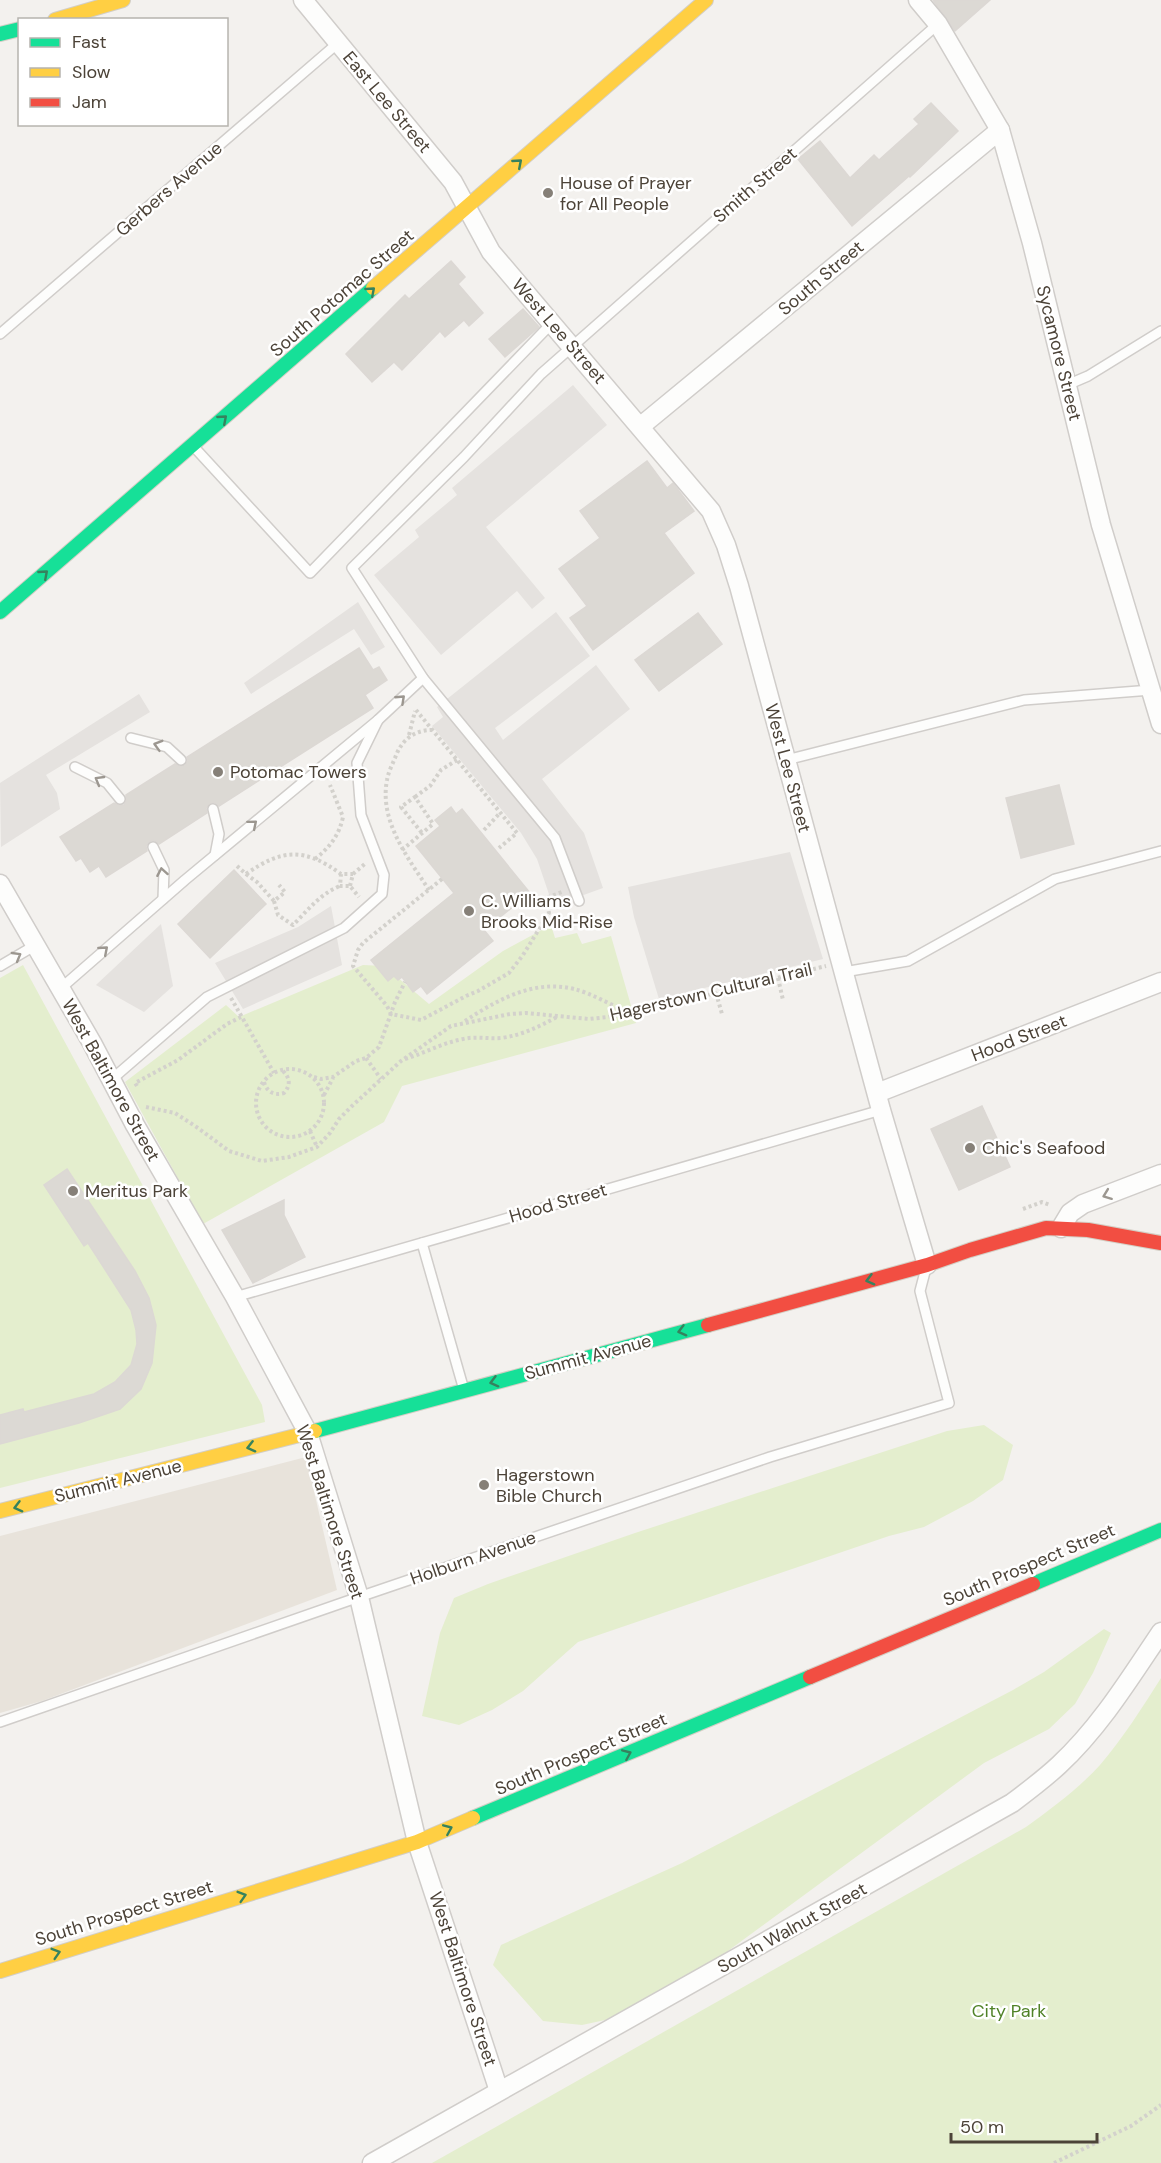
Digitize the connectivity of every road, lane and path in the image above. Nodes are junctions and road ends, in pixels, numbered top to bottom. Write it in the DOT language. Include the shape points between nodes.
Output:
graph roads {
  1 [pos="123,0"];
  2 [pos="303,0"];
  3 [pos="706,0"];
  4 [pos="918,0"];
  5 [pos="78,6"];
  6 [pos="58,18"];
  7 [pos="938,24"];
  8 [pos="18,30"];
  9 [pos="0,34"];
  10 [pos="338,43"];
  11 [pos="1000,130"];
  12 [pos="468,207"];
  13 [pos="552,323"];
  14 [pos="1161,331"];
  15 [pos="0,334"];
  16 [pos="573,346"];
  17 [pos="1067,385"];
  18 [pos="641,426"];
  19 [pos="192,446"];
  20 [pos="0,612"];
  21 [pos="423,678"];
  22 [pos="1151,690"];
  23 [pos="378,720"];
  24 [pos="1161,724"];
  25 [pos="432,730"];
  26 [pos="409,736"];
  27 [pos="131,738"];
  28 [pos="786,759"];
  29 [pos="181,760"];
  30 [pos="457,760"];
  31 [pos="75,767"];
  32 [pos="330,785"];
  33 [pos="415,797"];
  34 [pos="120,799"];
  35 [pos="213,809"];
  36 [pos="500,813"];
  37 [pos="484,830"];
  38 [pos="422,833"];
  39 [pos="153,848"];
  40 [pos="499,848"];
  41 [pos="402,850"];
  42 [pos="1161,851"];
  43 [pos="215,855"];
  44 [pos="315,859"];
  45 [pos="237,866"];
  46 [pos="246,874"];
  47 [pos="341,874"];
  48 [pos="442,879"];
  49 [pos="0,884"];
  50 [pos="279,885"];
  51 [pos="340,886"];
  52 [pos="350,886"];
  53 [pos="573,887"];
  54 [pos="429,890"];
  55 [pos="163,899"];
  56 [pos="274,901"];
  57 [pos="579,901"];
  58 [pos="367,907"];
  59 [pos="34,946"];
  60 [pos="0,966"];
  61 [pos="842,967"];
  62 [pos="778,978"];
  63 [pos="405,982"];
  64 [pos="1161,982"];
  65 [pos="225,987"];
  66 [pos="60,989"];
  67 [pos="716,993"];
  68 [pos="783,1000"];
  69 [pos="631,1013"];
  70 [pos="391,1014"];
  71 [pos="722,1014"];
  72 [pos="558,1016"];
  73 [pos="241,1017"];
  74 [pos="460,1024"];
  75 [pos="366,1058"];
  76 [pos="401,1061"];
  77 [pos="283,1071"];
  78 [pos="274,1073"];
  79 [pos="309,1075"];
  80 [pos="333,1077"];
  81 [pos="381,1079"];
  82 [pos="111,1080"];
  83 [pos="264,1082"];
  84 [pos="135,1083"];
  85 [pos="323,1095"];
  86 [pos="879,1101"];
  87 [pos="122,1102"];
  88 [pos="310,1131"];
  89 [pos="316,1147"];
  90 [pos="1161,1174"];
  91 [pos="1022,1210"];
  92 [pos="1066,1221"];
  93 [pos="422,1243"];
  94 [pos="1161,1243"];
  95 [pos="927,1265"];
  96 [pos="235,1297"];
  97 [pos="464,1390"];
  98 [pos="949,1403"];
  99 [pos="308,1433"];
  100 [pos="0,1511"];
  101 [pos="1161,1530"];
  102 [pos="359,1597"];
  103 [pos="1161,1632"];
  104 [pos="0,1722"];
  105 [pos="417,1842"];
  106 [pos="0,1971"];
  107 [pos="499,2091"];
  108 [pos="1161,2105"];
  109 [pos="372,2163"];
  110 [pos="1054,2163"];
  1 -- 5 [label="main road"];
  2 -- 10 [label="street, East Lee Street"];
  12 -- 3 [label="main road, South Potomac Street, one-way"];
  4 -- 7 [label="street, Sycamore Street"];
  5 -- 6 [label="main road"];
  7 -- 11 [label="street, Sycamore Street"];
  7 -- 16 [label="lane, Smith Street"];
  8 -- 9 [label="main road"];
  10 -- 12 [label="street, East Lee Street" via="453,182"];
  10 -- 15 [label="lane, Gerbers Avenue"];
  11 -- 17 [label="street, Sycamore Street"];
  11 -- 18 [label="street, South Street"];
  12 -- 13 [label="street, West Lee Street" via="491,252"];
  19 -- 12 [label="main road, South Potomac Street, one-way"];
  13 -- 16 [label="street, West Lee Street"];
  13 -- 19 [label="lane" via="310,573"];
  14 -- 17 [label="lane"];
  16 -- 18 [label="street, West Lee Street"];
  16 -- 21 [label="lane, Smith Street" via="352,568"];
  17 -- 22 [label="street, Sycamore Street" via="1101,525"];
  18 -- 28 [label="street, West Lee Street" via="711,510 726,544"];
  20 -- 19 [label="main road, South Potomac Street, one-way"];
  23 -- 21 [label="lane, one-way"];
  21 -- 53 [label="lane" via="555,838"];
  22 -- 24 [label="street, Sycamore Street"];
  22 -- 28 [label="lane" via="1024,700"];
  43 -- 23 [label="lane, one-way"];
  23 -- 58 [label="lane" via="357,762 360,815 384,875 382,894"];
  25 -- 26 [label="path"];
  25 -- 26 [label="path" via="416,710"];
  25 -- 30 [label="path"];
  26 -- 41 [label="path" via="398,749 387,780 386,805"];
  29 -- 27 [label="lane, one-way" via="167,747"];
  28 -- 61 [label="street, West Lee Street"];
  30 -- 33 [label="path" via="441,770 430,786"];
  30 -- 36 [label="path"];
  34 -- 31 [label="lane, one-way" via="107,783"];
  32 -- 44 [label="path" via="343,817 336,837"];
  33 -- 38 [label="path" via="433,824"];
  33 -- 38 [label="path" via="401,807"];
  35 -- 43 [label="lane" via="219,834"];
  36 -- 37 [label="path"];
  36 -- 40 [label="path" via="518,833"];
  38 -- 41 [label="path"];
  55 -- 39 [label="lane, one-way" via="164,870"];
  41 -- 54 [label="path"];
  42 -- 61 [label="lane" via="1054,879 908,961"];
  43 -- 55 [label="lane"];
  44 -- 46 [label="path" via="278,856"];
  44 -- 47 [label="path"];
  45 -- 46 [label="path"];
  46 -- 56 [label="path"];
  47 -- 51 [label="path"];
  47 -- 52 [label="path" via="353,874"];
  48 -- 54 [label="path"];
  49 -- 59 [label="street, West Baltimore Street"];
  50 -- 56 [label="path" via="285,892"];
  51 -- 52 [label="path"];
  51 -- 56 [label="path" via="310,905 293,925 278,915"];
  52 -- 58 [label="path"];
  53 -- 57 [label="lane"];
  53 -- 70 [label="path" via="546,898 549,913 509,973 421,1020"];
  54 -- 70 [label="path" via="363,943 353,966"];
  66 -- 55 [label="lane, one-way"];
  58 -- 65 [label="lane" via="344,928"];
  60 -- 59 [label="lane, one-way"];
  59 -- 66 [label="street, West Baltimore Street"];
  61 -- 62 [label="path, Hagerstown Cultural Trail"];
  61 -- 86 [label="street, West Lee Street"];
  62 -- 67 [label="path, Hagerstown Cultural Trail"];
  62 -- 68 [label="path"];
  63 -- 70 [label="path"];
  64 -- 86 [label="street, Hood Street"];
  65 -- 73 [label="path"];
  65 -- 82 [label="lane" via="207,997"];
  66 -- 82 [label="street, West Baltimore Street"];
  67 -- 69 [label="path, Hagerstown Cultural Trail"];
  67 -- 71 [label="path"];
  69 -- 72 [label="path, Hagerstown Cultural Trail" via="588,1019"];
  69 -- 74 [label="path" via="574,989 550,987 523,991"];
  70 -- 75 [label="path" via="380,1047"];
  72 -- 74 [label="path, Hagerstown Cultural Trail" via="510,1014"];
  72 -- 76 [label="path" via="528,1032 462,1039"];
  73 -- 78 [label="path"];
  73 -- 84 [label="path" via="178,1060"];
  74 -- 76 [label="path, Hagerstown Cultural Trail" via="443,1031"];
  75 -- 80 [label="path"];
  75 -- 81 [label="path"];
  76 -- 81 [label="path, Hagerstown Cultural Trail"];
  77 -- 78 [label="path"];
  77 -- 79 [label="path" via="300,1070"];
  77 -- 83 [label="path" via="289,1083 284,1093 273,1094"];
  78 -- 83 [label="path"];
  79 -- 80 [label="path"];
  79 -- 85 [label="path"];
  80 -- 85 [label="path"];
  81 -- 89 [label="path, Hagerstown Cultural Trail"];
  82 -- 87 [label="street, West Baltimore Street"];
  83 -- 88 [label="path" via="257,1094 256,1108 261,1121 283,1137 297,1137"];
  85 -- 88 [label="path" via="320,1119"];
  86 -- 93 [label="lane, Hood Street"];
  86 -- 95 [label="street, West Lee Street"];
  87 -- 89 [label="path, Hagerstown Cultural Trail" via="175,1113 229,1151 262,1161"];
  87 -- 96 [label="street, West Baltimore Street"];
  88 -- 89 [label="path"];
  90 -- 92 [label="street, Summit Avenue, one-way" via="1083,1204"];
  91 -- 92 [label="path" via="1042,1202"];
  92 -- 94 [label="main road"];
  92 -- 95 [label="main road, Summit Avenue"];
  93 -- 96 [label="lane, Hood Street"];
  93 -- 97 [label="lane"];
  95 -- 97 [label="main road, Summit Avenue, one-way"];
  95 -- 98 [label="lane, West Lee Street" via="920,1291"];
  96 -- 99 [label="street, West Baltimore Street"];
  97 -- 99 [label="main road, Summit Avenue"];
  98 -- 102 [label="lane, Holburn Avenue" via="770,1457"];
  99 -- 100 [label="main road, Summit Avenue, one-way"];
  99 -- 102 [label="street, West Baltimore Street"];
  105 -- 101 [label="main road, South Prospect Street, one-way"];
  102 -- 104 [label="lane, Holburn Avenue"];
  102 -- 105 [label="street, West Baltimore Street"];
  103 -- 107 [label="street, South Walnut Street" via="1085,1738 1012,1803"];
  106 -- 105 [label="main road, South Prospect Street, one-way"];
  105 -- 107 [label="street, West Baltimore Street"];
  107 -- 109 [label="street, South Walnut Street"];
  108 -- 110 [label="path" via="1131,2126"];
}
